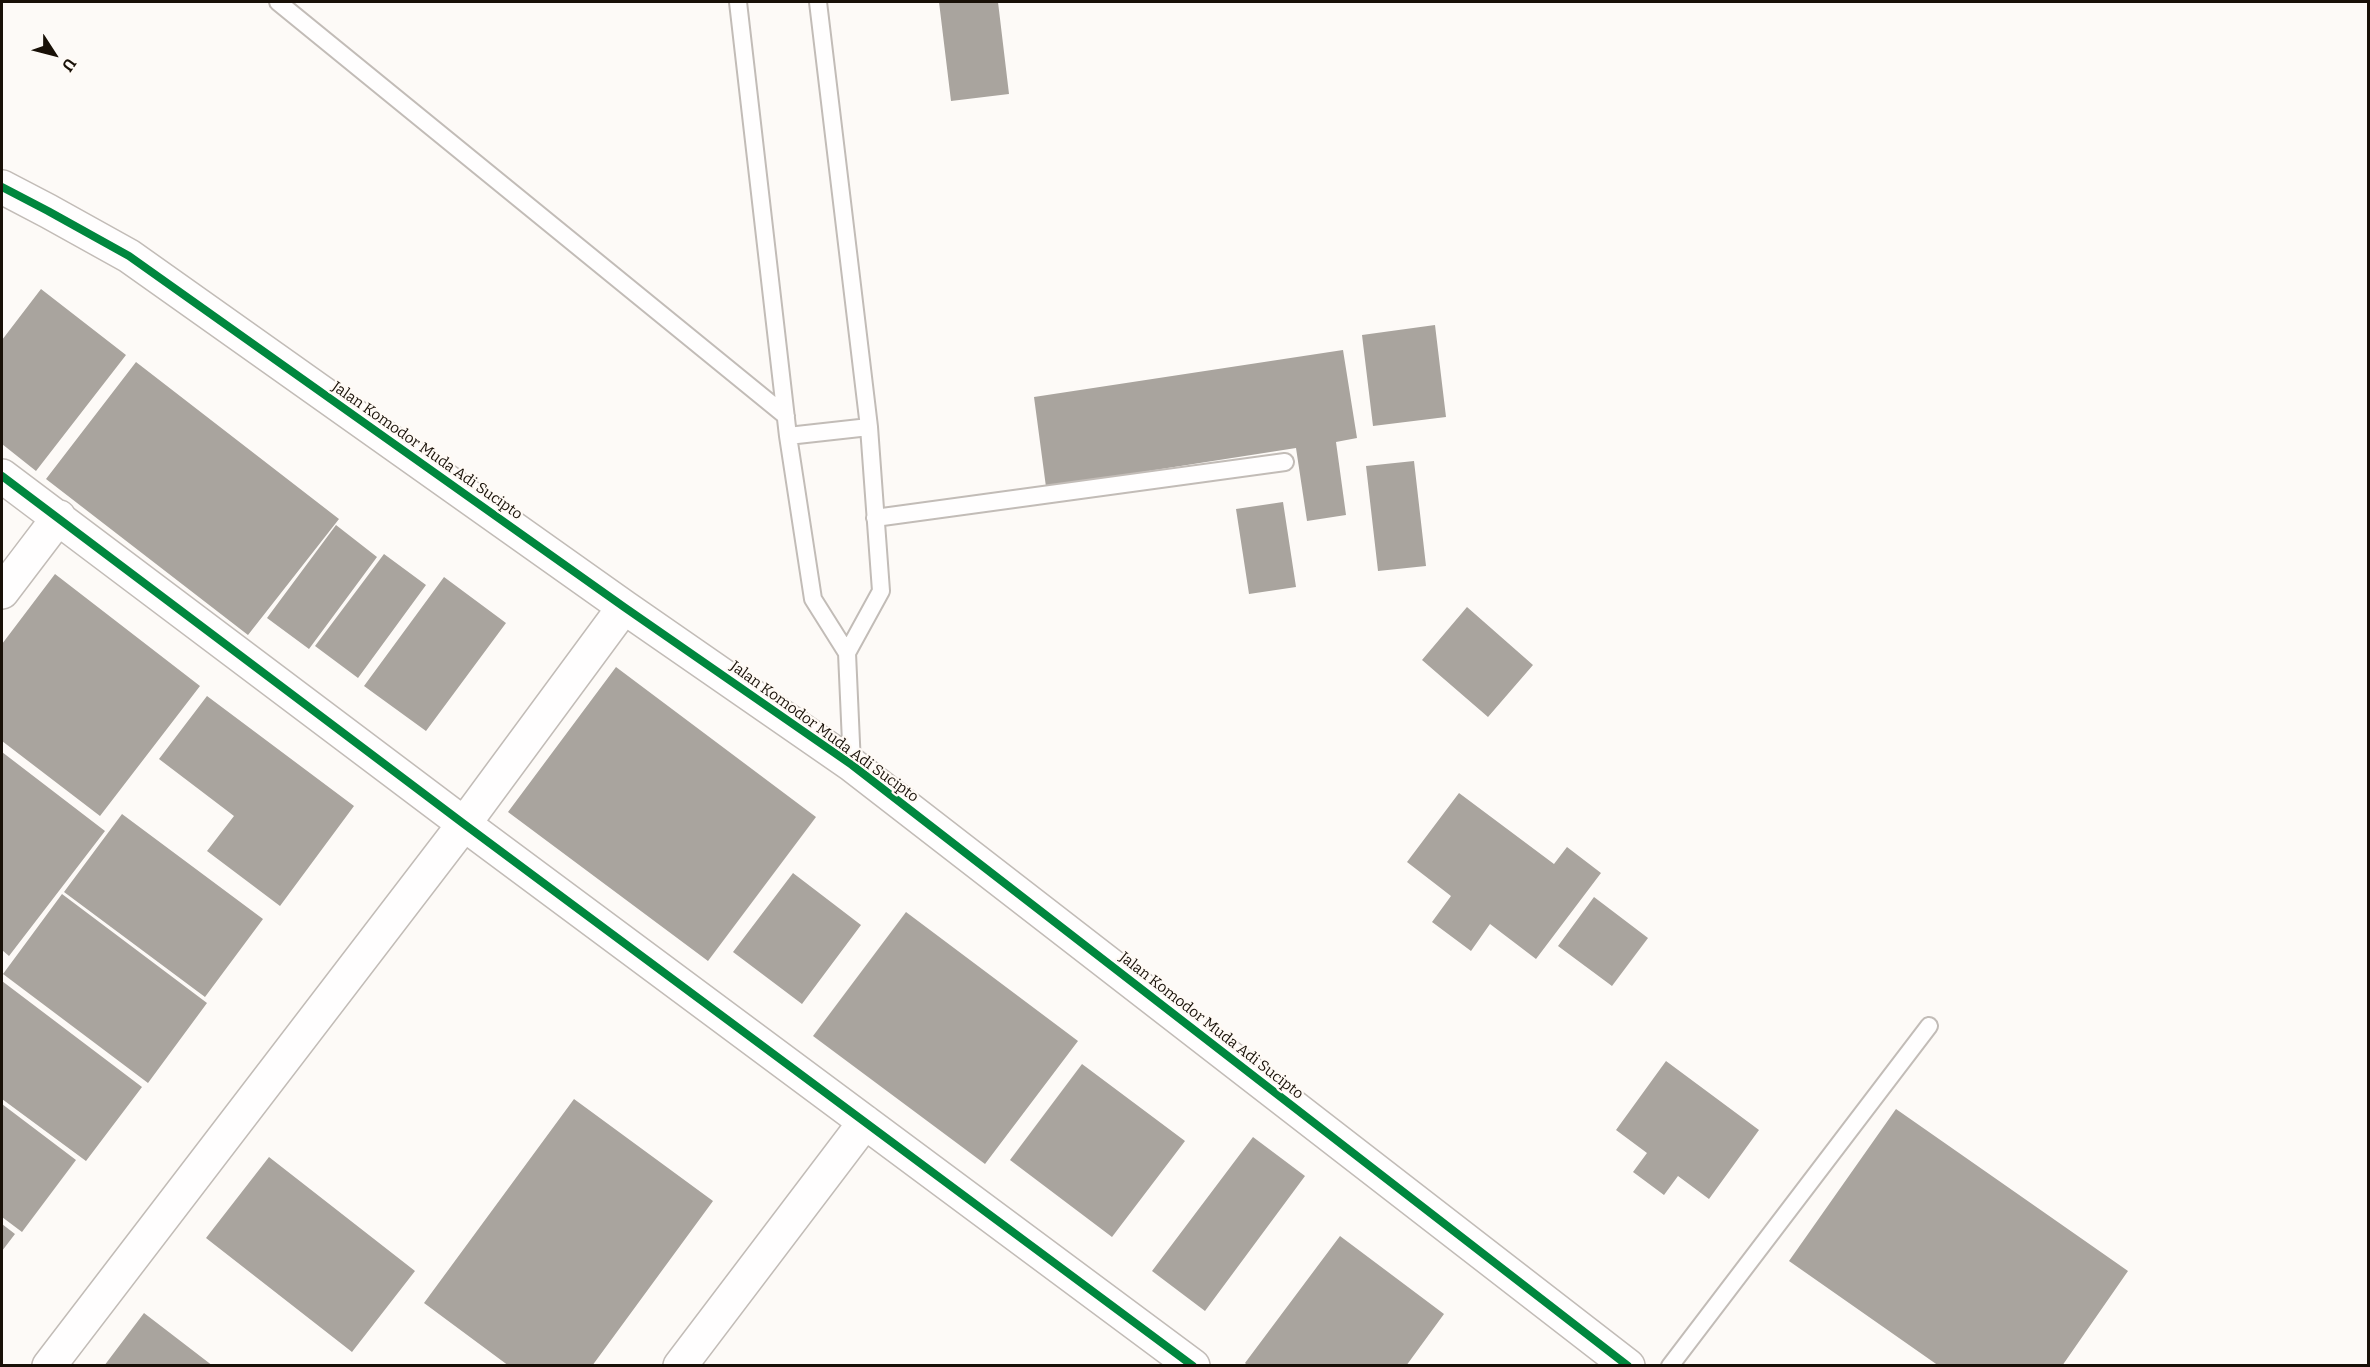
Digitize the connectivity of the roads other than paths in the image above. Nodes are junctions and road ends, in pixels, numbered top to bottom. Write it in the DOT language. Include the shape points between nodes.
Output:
graph roads {
  1 [pos="278,2"];
  2 [pos="738,2"];
  3 [pos="818,2"];
  4 [pos="2,187"];
  5 [pos="786,416"];
  6 [pos="869,427"];
  7 [pos="788,436"];
  8 [pos="1285,462"];
  9 [pos="2,476"];
  10 [pos="59,517"];
  11 [pos="875,518"];
  12 [pos="2,592"];
  13 [pos="624,607"];
  14 [pos="847,653"];
  15 [pos="852,765"];
  16 [pos="464,824"];
  17 [pos="1929,1026"];
  18 [pos="865,1122"];
  19 [pos="49,1365"];
  20 [pos="680,1365"];
  21 [pos="1193,1365"];
  22 [pos="1628,1365"];
  23 [pos="1670,1365"];
  1 -- 5 [label="lane"];
  2 -- 5 [label="lane"];
  3 -- 6 [label="lane"];
  4 -- 13 [label="street, Jalan Komodor Muda Adi Sucipto" via="129,256"];
  5 -- 7 [label="lane"];
  6 -- 7 [label="lane"];
  6 -- 11 [label="lane"];
  7 -- 14 [label="lane" via="813,599"];
  8 -- 11 [label="lane"];
  9 -- 10 [label="street"];
  10 -- 12 [label="street"];
  10 -- 16 [label="street"];
  11 -- 14 [label="lane" via="881,591"];
  13 -- 15 [label="street, Jalan Komodor Muda Adi Sucipto"];
  13 -- 16 [label="street"];
  14 -- 15 [label="lane"];
  15 -- 22 [label="street, Jalan Komodor Muda Adi Sucipto"];
  16 -- 18 [label="street"];
  16 -- 19 [label="street"];
  17 -- 23 [label="lane"];
  18 -- 20 [label="street"];
  18 -- 21 [label="street"];
}
